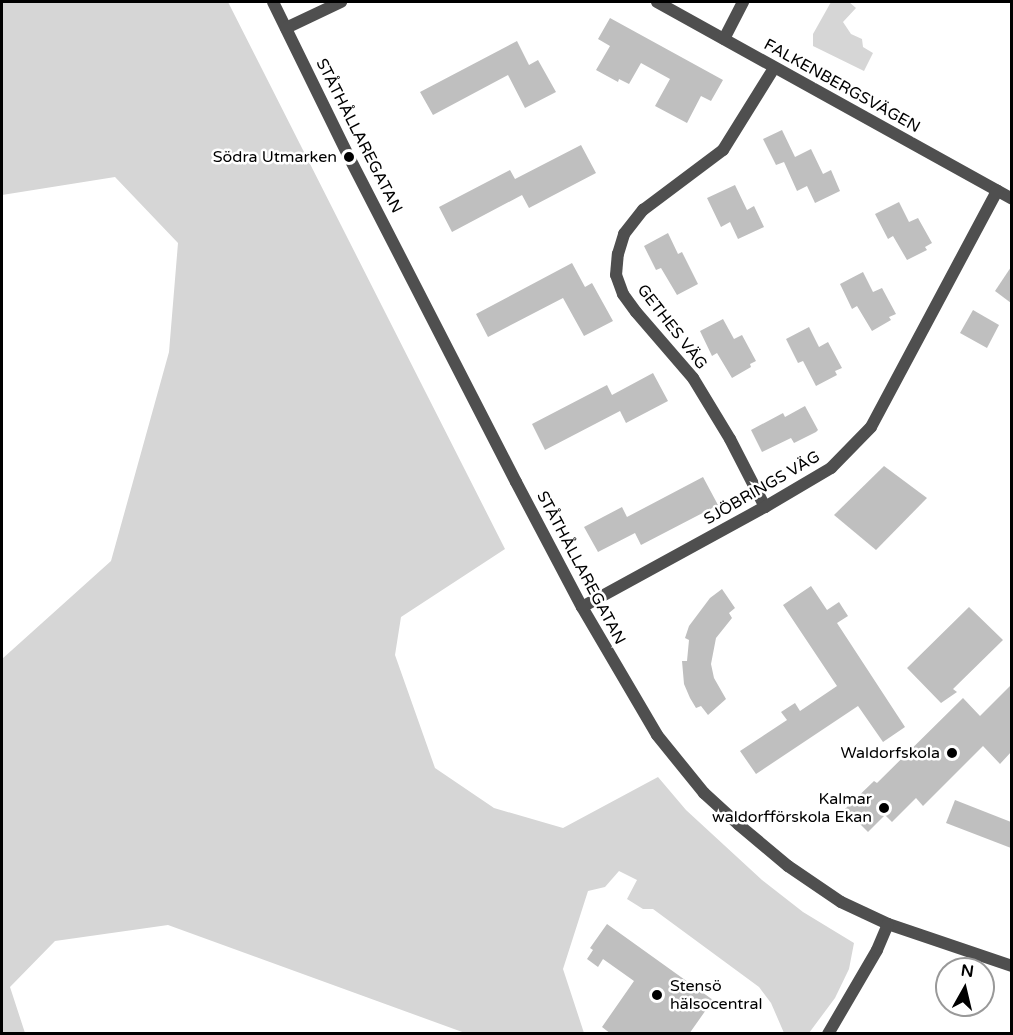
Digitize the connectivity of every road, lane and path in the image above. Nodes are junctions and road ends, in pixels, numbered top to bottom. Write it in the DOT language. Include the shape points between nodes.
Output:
graph roads {
  1 [pos="273,2"];
  2 [pos="341,2"];
  3 [pos="657,2"];
  4 [pos="743,2"];
  5 [pos="286,28"];
  6 [pos="724,39"];
  7 [pos="774,69"];
  8 [pos="997,191"];
  9 [pos="1011,198"];
  10 [pos="765,507"];
  11 [pos="582,607"];
  12 [pos="888,924"];
  13 [pos="1011,966"];
  14 [pos="828,1034"];
  1 -- 5 [label="street, STÅTHÅLLAREGATAN"];
  2 -- 5 [label="street"];
  3 -- 6 [label="street, FALKENBERGSVÄGEN"];
  4 -- 6 [label="street"];
  5 -- 11 [label="street, STÅTHÅLLAREGATAN"];
  6 -- 7 [label="street, FALKENBERGSVÄGEN"];
  7 -- 8 [label="street, FALKENBERGSVÄGEN"];
  7 -- 10 [label="street, GETHES VÄG" via="723,150 643,210 624,234 616,275 623,294 693,378"];
  8 -- 9 [label="street, FALKENBERGSVÄGEN"];
  8 -- 10 [label="street, SJÖBRINGS VÄG" via="871,426 831,468"];
  10 -- 11 [label="street, SJÖBRINGS VÄG"];
  11 -- 12 [label="street, STÅTHÅLLAREGATAN" via="657,735 704,793 788,867 841,902"];
  12 -- 13 [label="street, STÅTHÅLLAREGATAN"];
  12 -- 14 [label="street"];
}
